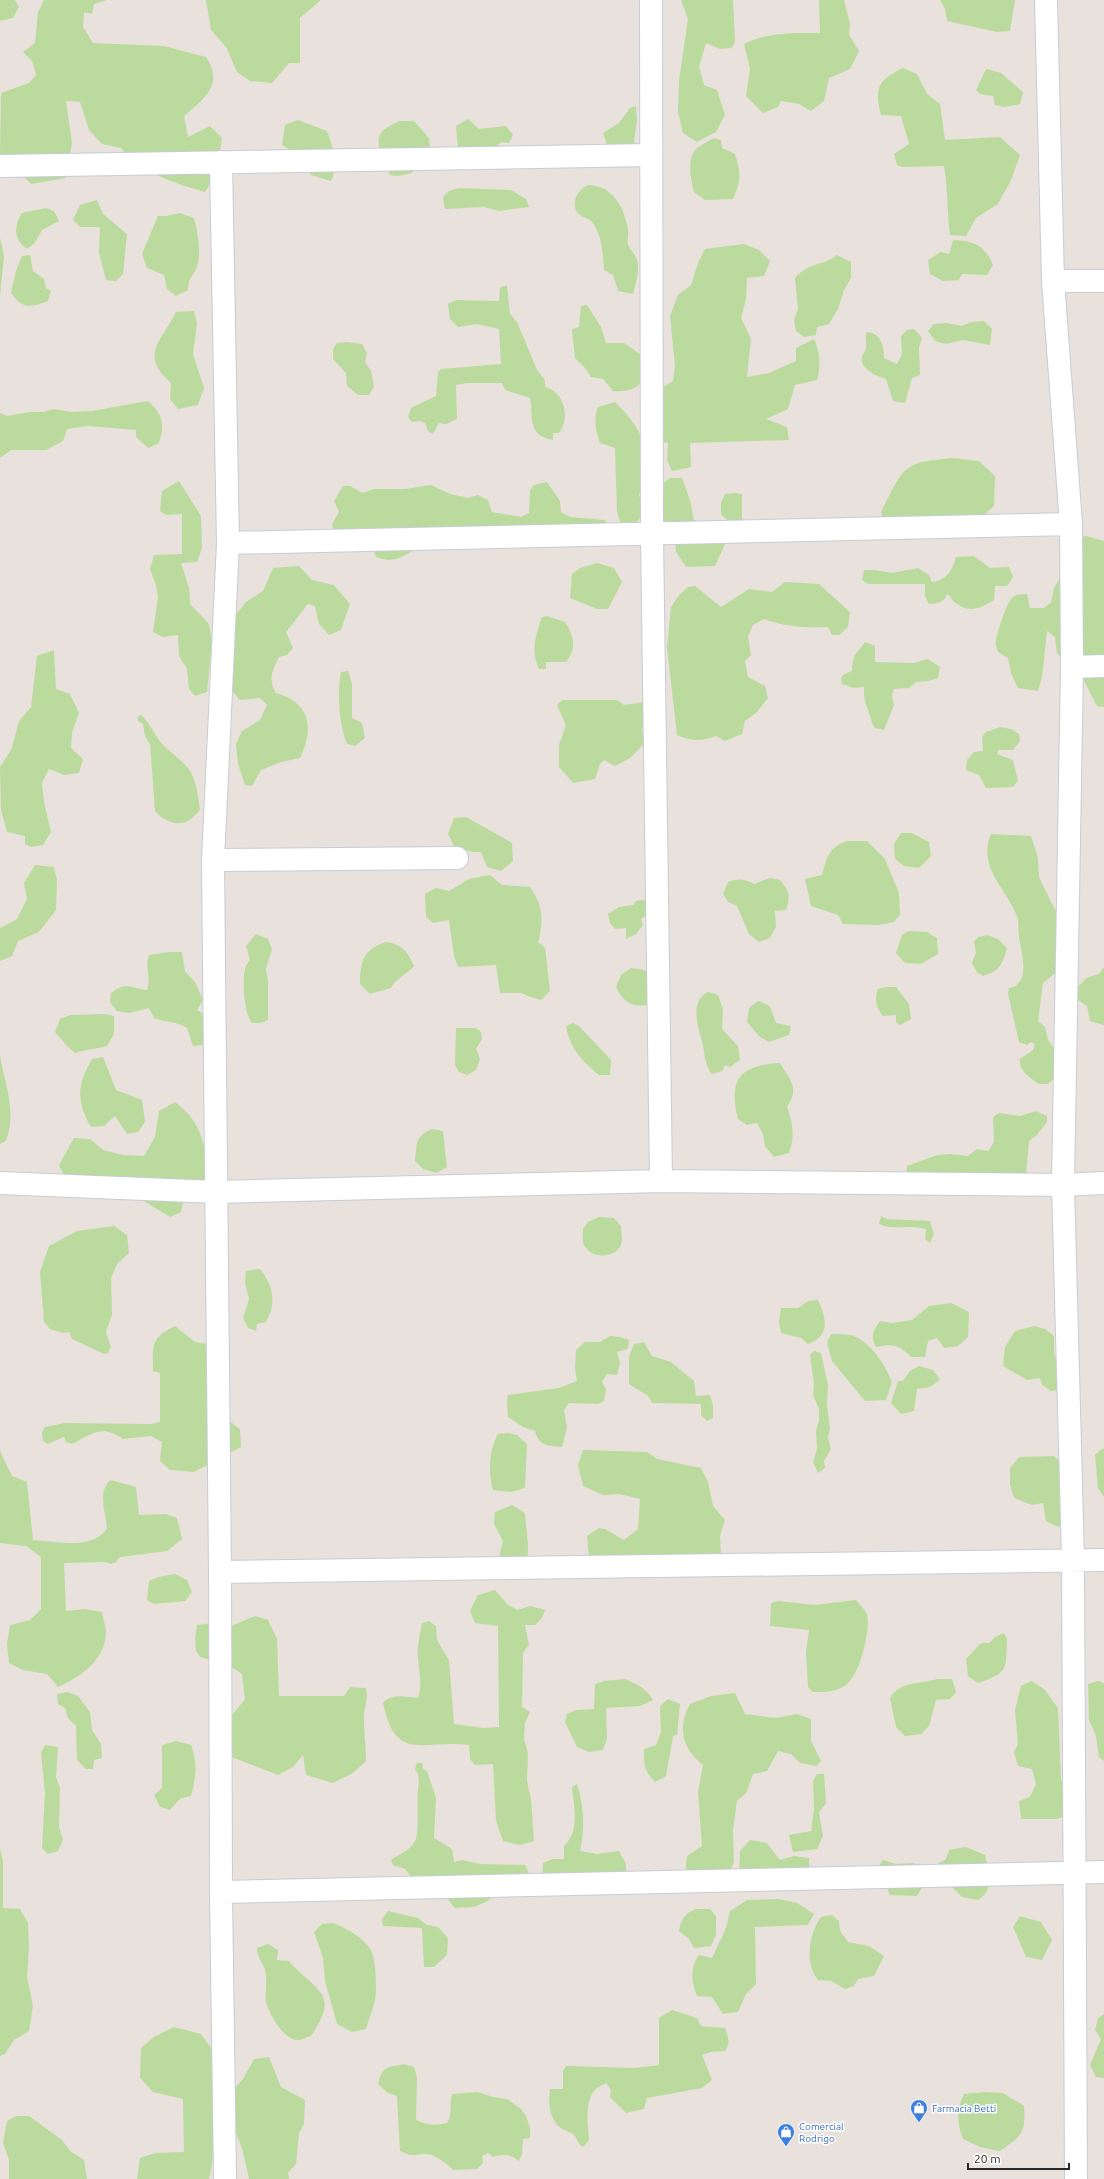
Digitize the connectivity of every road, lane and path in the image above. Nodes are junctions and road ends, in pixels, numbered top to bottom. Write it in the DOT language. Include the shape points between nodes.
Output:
graph roads {
  1 [pos="651,0"];
  2 [pos="1046,0"];
  3 [pos="651,155"];
  4 [pos="221,162"];
  5 [pos="0,166"];
  6 [pos="1053,281"];
  7 [pos="1104,281"];
  8 [pos="1071,524"];
  9 [pos="652,534"];
  10 [pos="228,542"];
  11 [pos="1104,666"];
  12 [pos="1072,667"];
  13 [pos="457,858"];
  14 [pos="213,860"];
  15 [pos="660,1181"];
  16 [pos="0,1183"];
  17 [pos="1104,1183"];
  18 [pos="1063,1185"];
  19 [pos="216,1192"];
  20 [pos="1073,1560"];
  21 [pos="1104,1560"];
  22 [pos="220,1572"];
  23 [pos="1074,1872"];
  24 [pos="1104,1872"];
  25 [pos="221,1892"];
  26 [pos="225,2179"];
  27 [pos="1076,2179"];
  1 -- 3 [label="street"];
  2 -- 6 [label="street"];
  3 -- 4 [label="street"];
  3 -- 9 [label="street"];
  4 -- 5 [label="street"];
  4 -- 10 [label="street"];
  6 -- 7 [label="street"];
  6 -- 8 [label="street"];
  8 -- 9 [label="street"];
  8 -- 12 [label="street"];
  9 -- 10 [label="street"];
  9 -- 15 [label="street"];
  10 -- 14 [label="street"];
  11 -- 12 [label="street"];
  12 -- 18 [label="street"];
  13 -- 14 [label="street"];
  14 -- 19 [label="street"];
  15 -- 18 [label="street"];
  15 -- 19 [label="street"];
  16 -- 19 [label="street"];
  17 -- 18 [label="street"];
  18 -- 20 [label="street"];
  19 -- 22 [label="street"];
  20 -- 21 [label="street"];
  20 -- 22 [label="street"];
  20 -- 23 [label="street"];
  22 -- 25 [label="street"];
  23 -- 24 [label="street"];
  23 -- 25 [label="street"];
  23 -- 27 [label="street"];
  25 -- 26 [label="street"];
}
